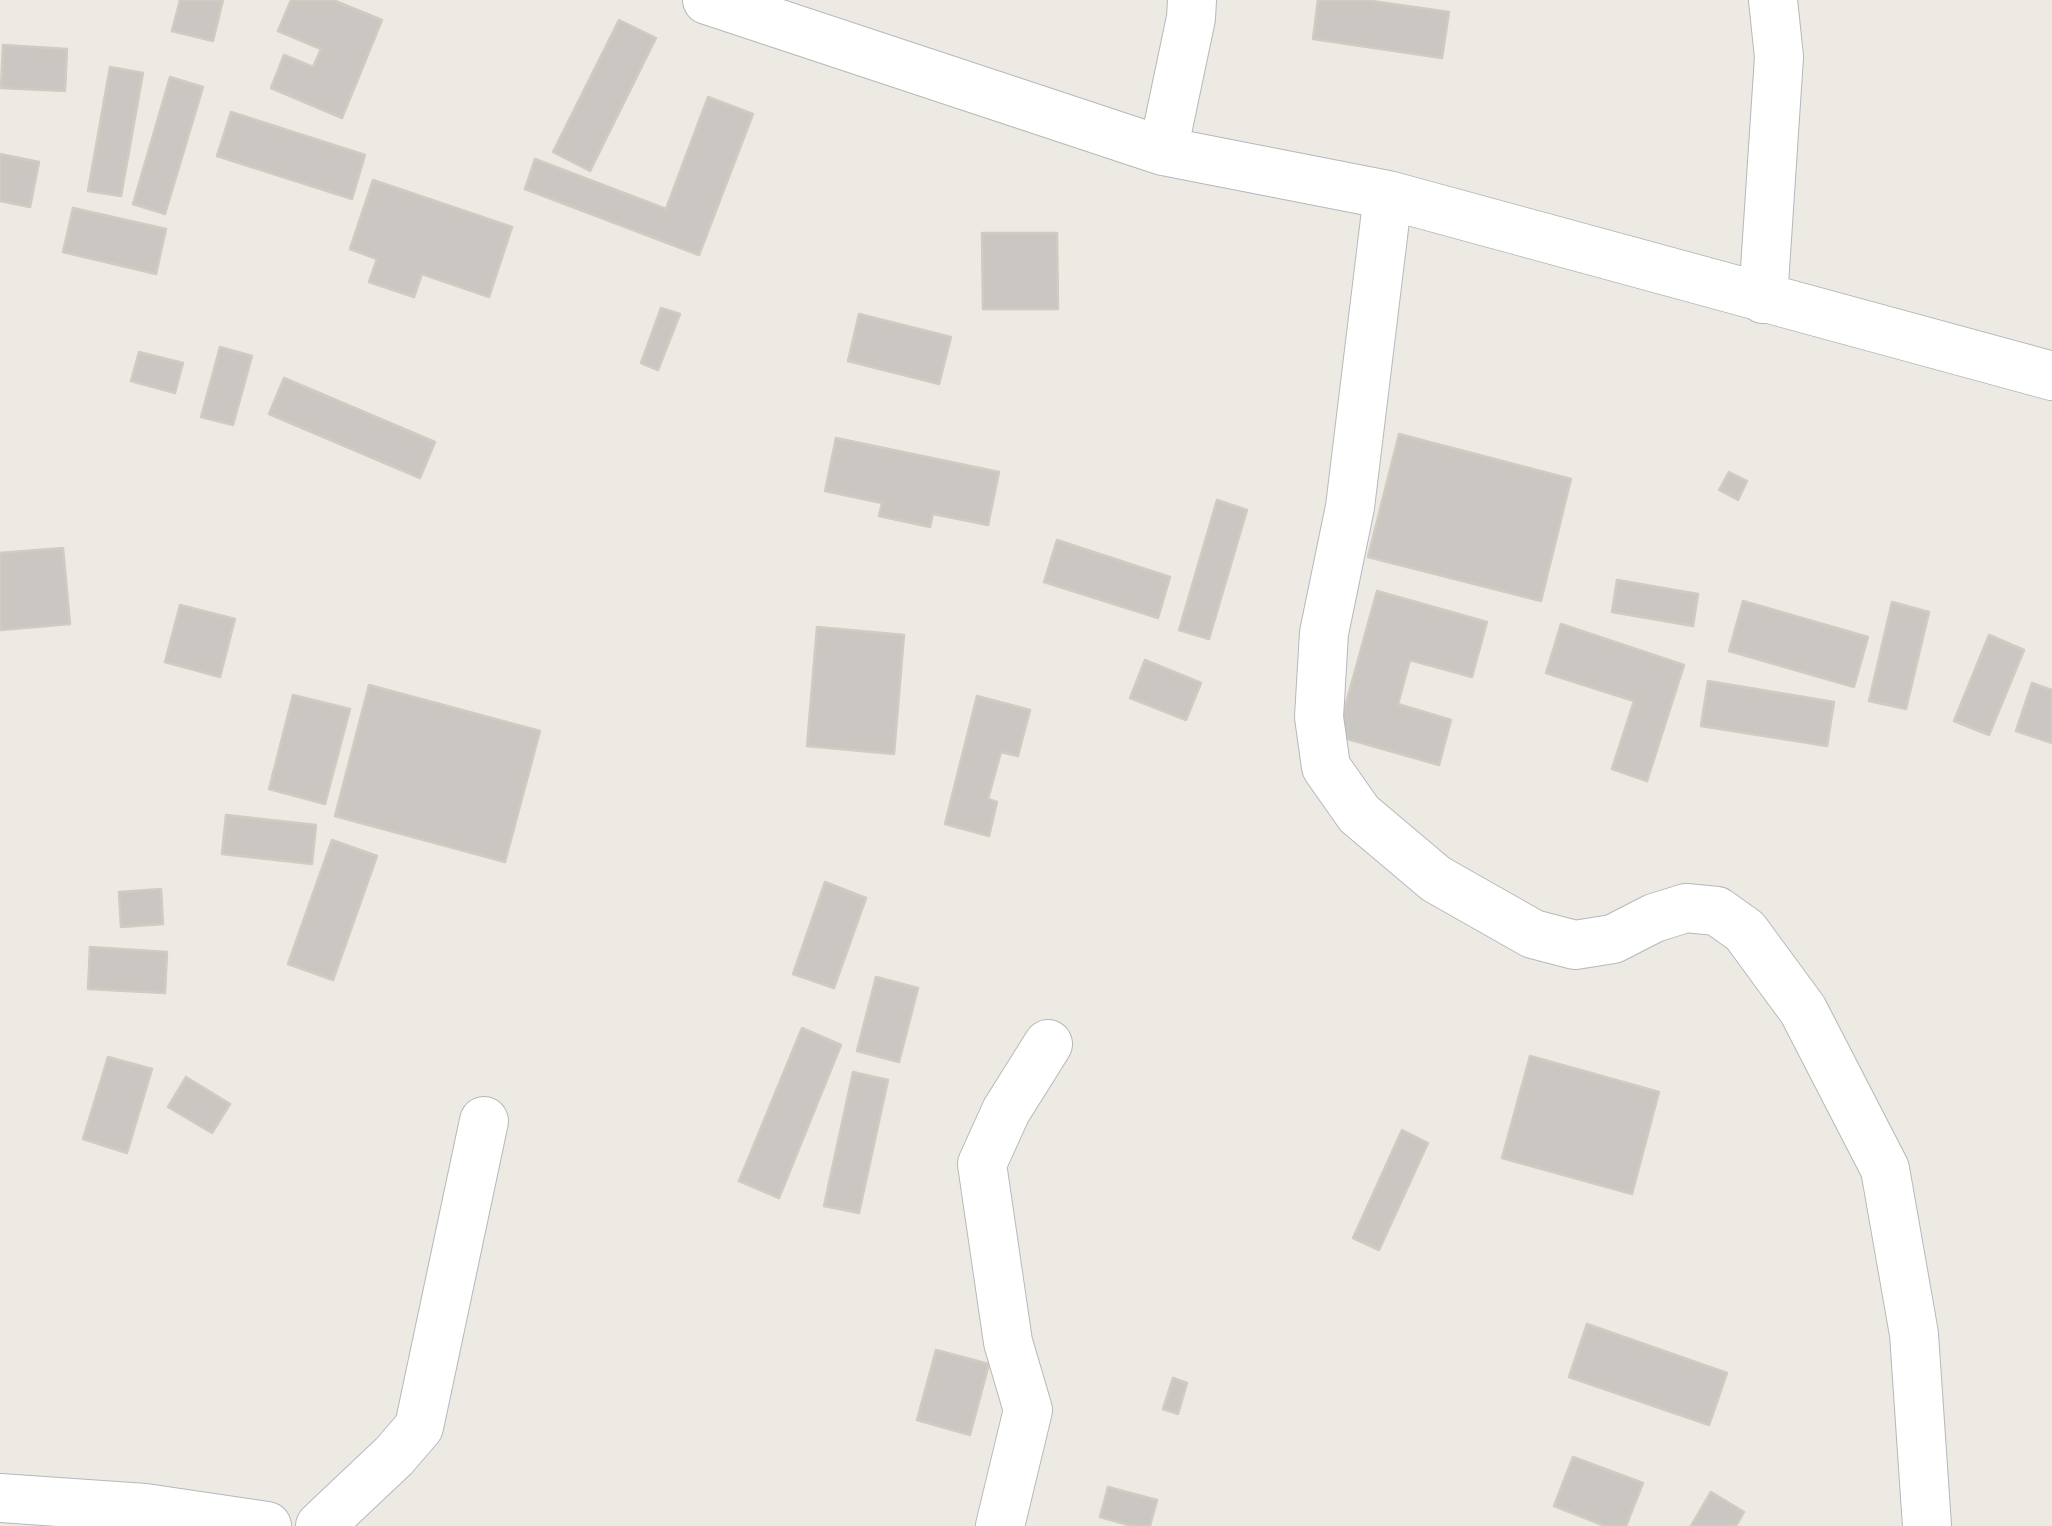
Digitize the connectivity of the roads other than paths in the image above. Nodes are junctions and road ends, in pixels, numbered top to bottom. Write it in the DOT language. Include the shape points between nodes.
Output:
graph roads {
  1 [pos="707,0"];
  2 [pos="1192,0"];
  3 [pos="1774,0"];
  4 [pos="1163,150"];
  5 [pos="1388,195"];
  6 [pos="1764,299"];
  7 [pos="2052,376"];
  8 [pos="1048,1044"];
  9 [pos="484,1121"];
  10 [pos="0,1498"];
  11 [pos="267,1526"];
  12 [pos="320,1526"];
  13 [pos="1000,1526"];
  14 [pos="1927,1526"];
  1 -- 4 [label="street"];
  2 -- 4 [label="street"];
  3 -- 6 [label="street" via="1779,57"];
  4 -- 5 [label="street"];
  5 -- 6 [label="street"];
  5 -- 14 [label="street" via="1350,506 1324,633 1319,717 1326,767 1359,814 1436,879 1533,934 1576,946 1613,939 1686,908 1716,911 1745,931 1804,1010 1885,1170 1914,1334"];
  6 -- 7 [label="street"];
  8 -- 13 [label="street" via="982,1164 1008,1342 1028,1410"];
  9 -- 12 [label="street" via="419,1427"];
  10 -- 11 [label="street" via="145,1508"];
}
